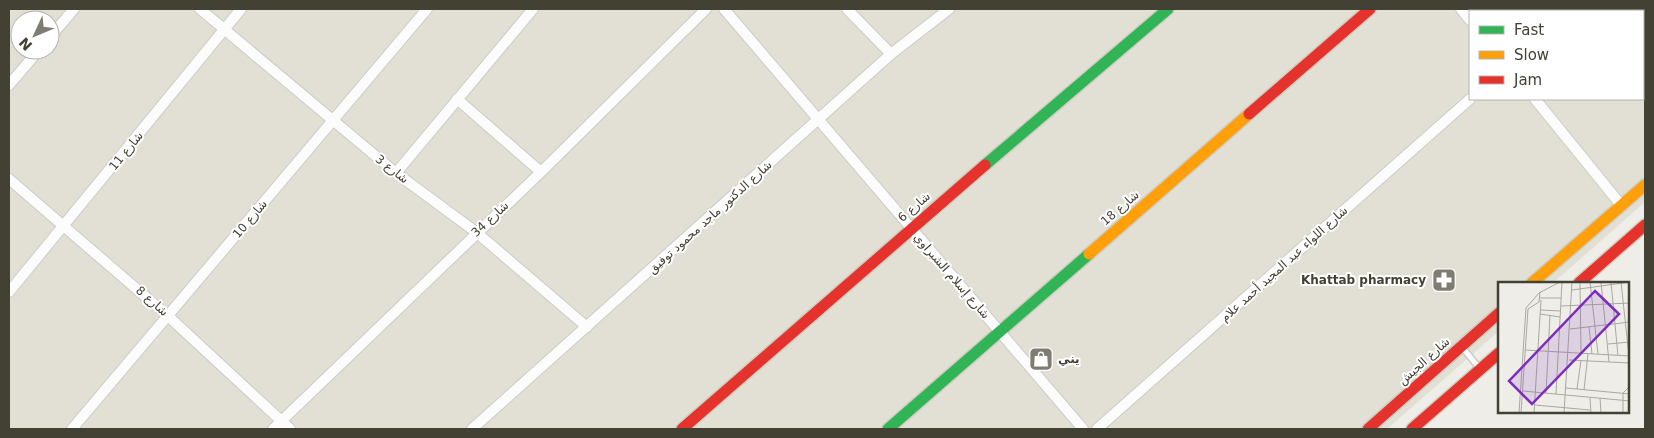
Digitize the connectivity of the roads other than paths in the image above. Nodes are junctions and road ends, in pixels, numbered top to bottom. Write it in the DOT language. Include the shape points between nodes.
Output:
graph roads {
  1 [pos="74,9"];
  2 [pos="200,9"];
  3 [pos="241,9"];
  4 [pos="427,9"];
  5 [pos="533,9"];
  6 [pos="706,9"];
  7 [pos="724,9"];
  8 [pos="847,9"];
  9 [pos="950,9"];
  10 [pos="1168,9"];
  11 [pos="1370,9"];
  12 [pos="60,25"];
  13 [pos="224,29"];
  14 [pos="891,54"];
  15 [pos="30,60"];
  16 [pos="9,85"];
  17 [pos="457,99"];
  18 [pos="1469,100"];
  19 [pos="1536,100"];
  20 [pos="333,120"];
  21 [pos="819,120"];
  22 [pos="541,172"];
  23 [pos="396,173"];
  24 [pos="9,179"];
  25 [pos="1645,185"];
  26 [pos="1621,205"];
  27 [pos="1645,225"];
  28 [pos="65,226"];
  29 [pos="911,228"];
  30 [pos="476,232"];
  31 [pos="1533,282"];
  32 [pos="1580,282"];
  33 [pos="9,292"];
  34 [pos="1498,313"];
  35 [pos="168,316"];
  36 [pos="587,327"];
  37 [pos="1000,331"];
  38 [pos="1461,346"];
  39 [pos="1498,354"];
  40 [pos="1481,369"];
  41 [pos="282,420"];
  42 [pos="72,429"];
  43 [pos="273,429"];
  44 [pos="290,429"];
  45 [pos="472,429"];
  46 [pos="682,429"];
  47 [pos="888,429"];
  48 [pos="1083,429"];
  49 [pos="1097,429"];
  50 [pos="1368,429"];
  51 [pos="1412,429"];
  1 -- 12 [label="street"];
  2 -- 13 [label="street, شارع 3"];
  3 -- 13 [label="street, شارع 11"];
  4 -- 20 [label="street, شارع 10"];
  5 -- 17 [label="street"];
  6 -- 22 [label="street, شارع 34"];
  7 -- 21 [label="street, شارع إسلام الشبراوي"];
  8 -- 14 [label="street"];
  9 -- 14 [label="street, شارع الدكتور ماجد محمود توفيق"];
  10 -- 29 [label="street, شارع 6"];
  11 -- 37 [label="street, شارع 18"];
  13 -- 20 [label="street, شارع 3"];
  13 -- 28 [label="street, شارع 11"];
  14 -- 21 [label="street, شارع الدكتور ماجد محمود توفيق"];
  15 -- 16 [label="street"];
  17 -- 22 [label="street"];
  17 -- 23 [label="street"];
  18 -- 49 [label="street, شارع اللواء عبد المجيد أحمد علام"];
  19 -- 26 [label="street"];
  20 -- 23 [label="street, شارع 3"];
  20 -- 35 [label="street, شارع 10"];
  21 -- 29 [label="street, شارع إسلام الشبراوي"];
  21 -- 36 [label="street, شارع الدكتور ماجد محمود توفيق"];
  22 -- 30 [label="street, شارع 34"];
  23 -- 30 [label="street, شارع 3"];
  24 -- 28 [label="street, شارع 8"];
  25 -- 26 [label="street"];
  26 -- 31 [label="street"];
  27 -- 32 [label="street"];
  28 -- 33 [label="street, شارع 11"];
  28 -- 35 [label="street, شارع 8"];
  29 -- 37 [label="street, شارع إسلام الشبراوي"];
  29 -- 46 [label="street, شارع 6"];
  30 -- 36 [label="street, شارع 3"];
  30 -- 41 [label="street, شارع 34"];
  34 -- 38 [label="street, شارع الجيش"];
  35 -- 41 [label="street, شارع 8"];
  35 -- 42 [label="street, شارع 10"];
  36 -- 45 [label="street, شارع الدكتور ماجد محمود توفيق"];
  37 -- 47 [label="street, شارع 18"];
  37 -- 48 [label="street, شارع إسلام الشبراوي"];
  38 -- 40 [label="lane"];
  38 -- 50 [label="street, شارع الجيش"];
  39 -- 40 [label="street"];
  40 -- 51 [label="street"];
  41 -- 43 [label="street, شارع 34"];
  41 -- 44 [label="street, شارع 8"];
}
